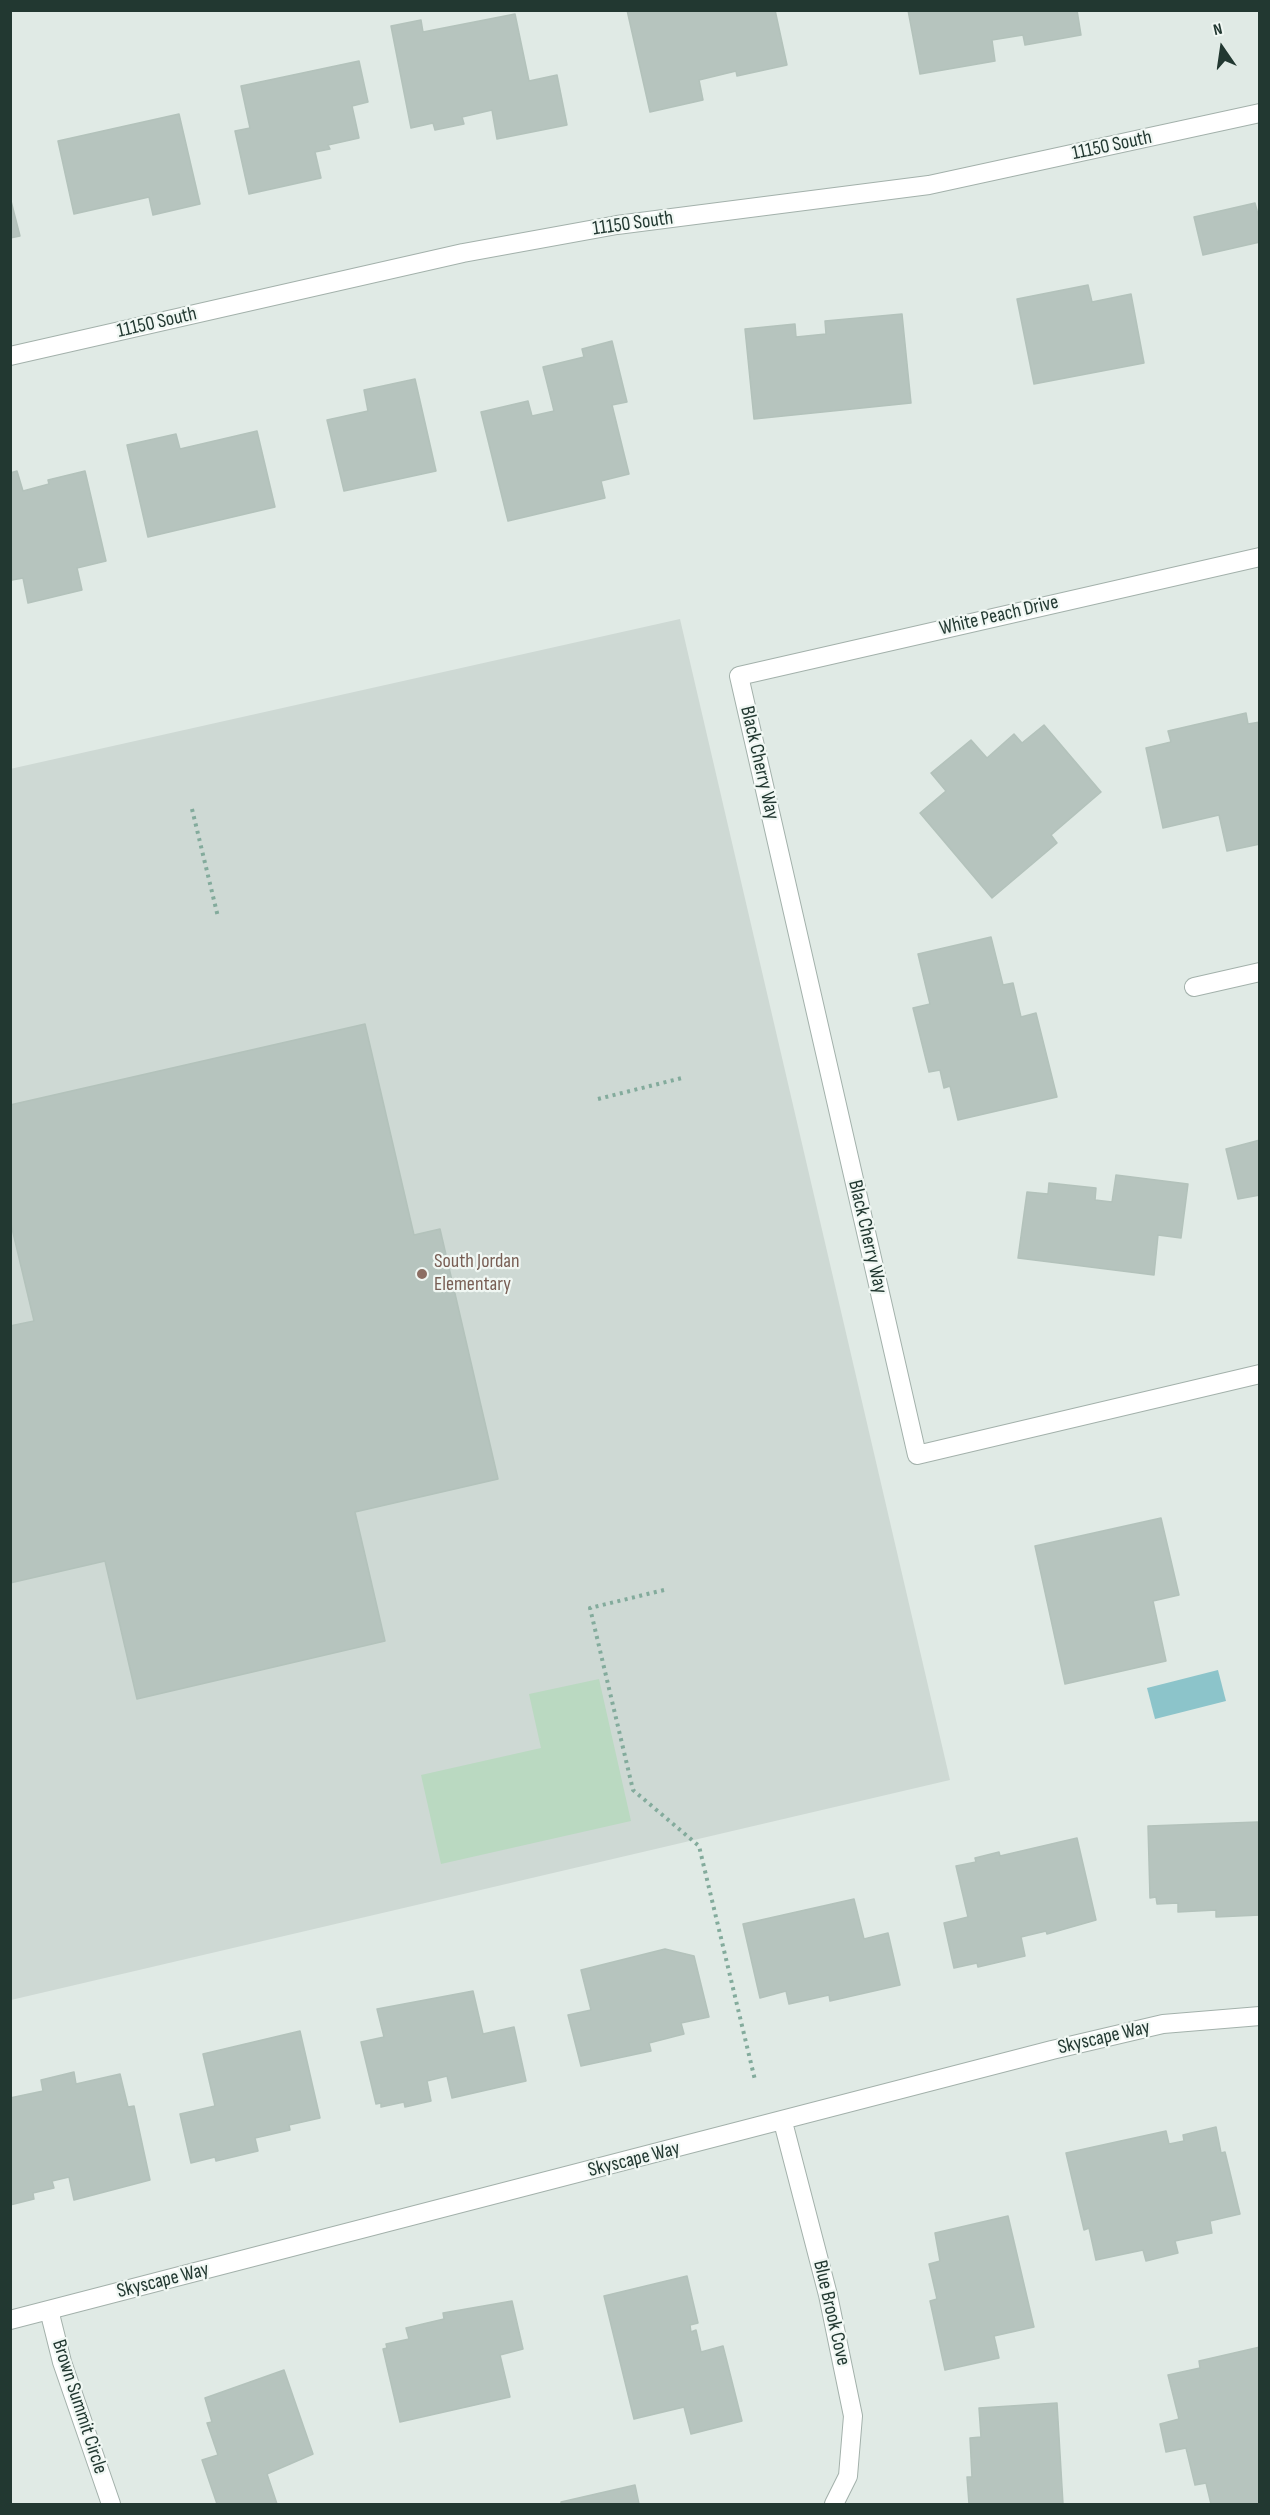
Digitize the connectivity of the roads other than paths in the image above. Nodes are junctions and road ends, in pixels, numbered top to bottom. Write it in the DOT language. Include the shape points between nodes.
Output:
graph roads {
  1 [pos="1260,113"];
  2 [pos="10,356"];
  3 [pos="1260,557"];
  4 [pos="739,676"];
  5 [pos="1260,972"];
  6 [pos="1194,987"];
  7 [pos="1260,1374"];
  8 [pos="1260,2016"];
  9 [pos="783,2122"];
  10 [pos="49,2310"];
  11 [pos="10,2320"];
  12 [pos="111,2505"];
  13 [pos="834,2505"];
  1 -- 2 [label="street, 11150 South" via="929,185 617,225 463,253"];
  3 -- 4 [label="street, White Peach Drive"];
  4 -- 7 [label="street, Black Cherry Way" via="917,1455"];
  5 -- 6 [label="street"];
  8 -- 9 [label="street, Skyscape Way" via="1163,2024"];
  9 -- 10 [label="street, Skyscape Way"];
  9 -- 13 [label="street, Blue Brook Cove" via="828,2295 853,2416 848,2476"];
  10 -- 11 [label="street, Skyscape Way"];
  10 -- 12 [label="street, Brown Summit Circle" via="62,2362"];
}
